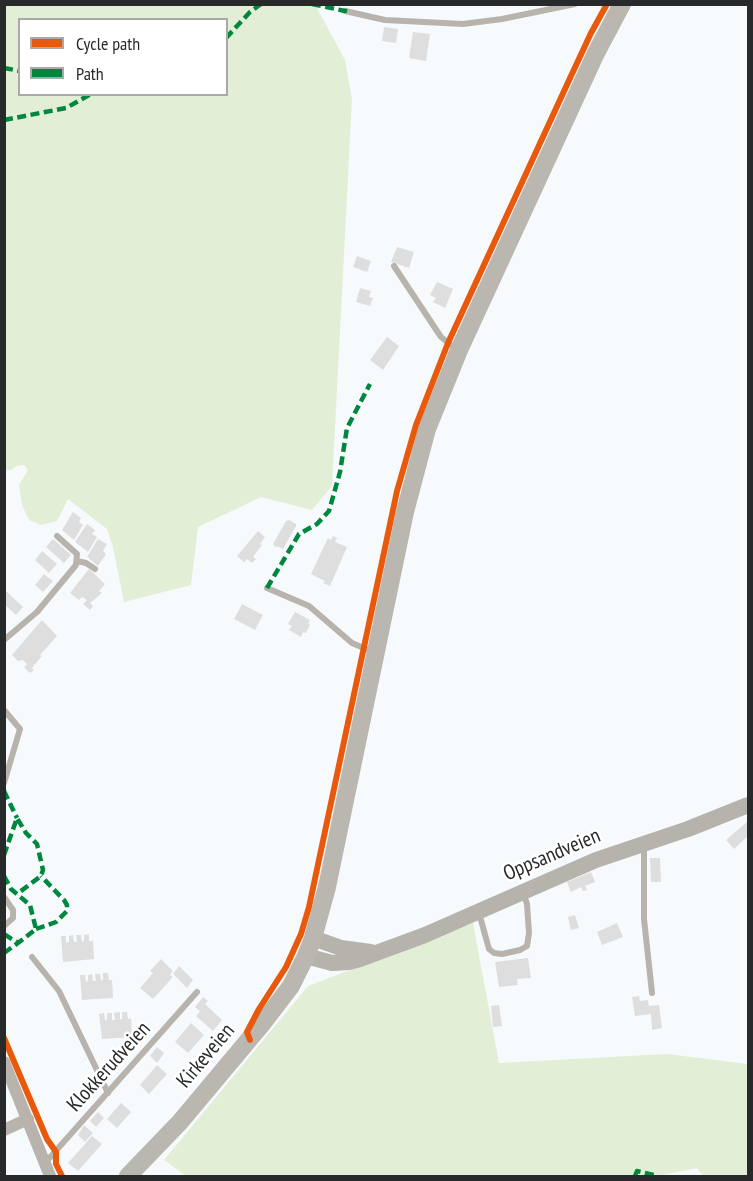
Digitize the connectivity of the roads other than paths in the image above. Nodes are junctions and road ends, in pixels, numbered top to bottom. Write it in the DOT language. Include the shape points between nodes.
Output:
graph roads {
  1 [pos="575,4"];
  2 [pos="622,4"];
  3 [pos="552,7"];
  4 [pos="345,11"];
  5 [pos="394,266"];
  6 [pos="459,351"];
  7 [pos="57,536"];
  8 [pos="77,561"];
  9 [pos="95,569"];
  10 [pos="267,588"];
  11 [pos="4,640"];
  12 [pos="376,653"];
  13 [pos="4,710"];
  14 [pos="4,783"];
  15 [pos="746,810"];
  16 [pos="644,843"];
  17 [pos="522,892"];
  18 [pos="4,897"];
  19 [pos="478,911"];
  20 [pos="4,926"];
  21 [pos="314,938"];
  22 [pos="375,952"];
  23 [pos="306,956"];
  24 [pos="32,957"];
  25 [pos="197,992"];
  26 [pos="652,993"];
  27 [pos="4,1062"];
  28 [pos="108,1093"];
  29 [pos="28,1119"];
  30 [pos="4,1130"];
  31 [pos="45,1164"];
  32 [pos="50,1176"];
  33 [pos="128,1176"];
  1 -- 3 [label="lane"];
  2 -- 6 [label="main road, Kirkeveien"];
  3 -- 4 [label="lane" via="463,24 385,20"];
  5 -- 6 [label="lane" via="441,337"];
  6 -- 12 [label="main road, Kirkeveien" via="416,468"];
  7 -- 8 [label="lane" via="77,554"];
  8 -- 9 [label="lane"];
  8 -- 11 [label="lane" via="37,612"];
  10 -- 12 [label="lane" via="309,606 352,643"];
  12 -- 21 [label="main road, Kirkeveien"];
  13 -- 14 [label="lane" via="20,729"];
  15 -- 16 [label="main road, Oppsandveien"];
  16 -- 17 [label="main road, Oppsandveien"];
  16 -- 26 [label="lane" via="644,919"];
  17 -- 19 [label="main road, Oppsandveien"];
  17 -- 19 [label="lane" via="529,933 527,946 520,950 502,954 489,949"];
  18 -- 20 [label="lane" via="13,910 13,918"];
  19 -- 22 [label="main road, Oppsandveien"];
  21 -- 22 [label="main road, Oppsandveien" via="341,948"];
  21 -- 23 [label="main road, Kirkeveien"];
  22 -- 23 [label="main road, Oppsandveien" via="340,963"];
  23 -- 33 [label="main road, Kirkeveien" via="291,986 256,1032"];
  24 -- 28 [label="lane" via="59,991"];
  25 -- 28 [label="lane, Klokkerudveien"];
  27 -- 29 [label="street"];
  28 -- 31 [label="lane, Klokkerudveien"];
  29 -- 30 [label="street"];
  29 -- 31 [label="street"];
  31 -- 32 [label="street"];
}
